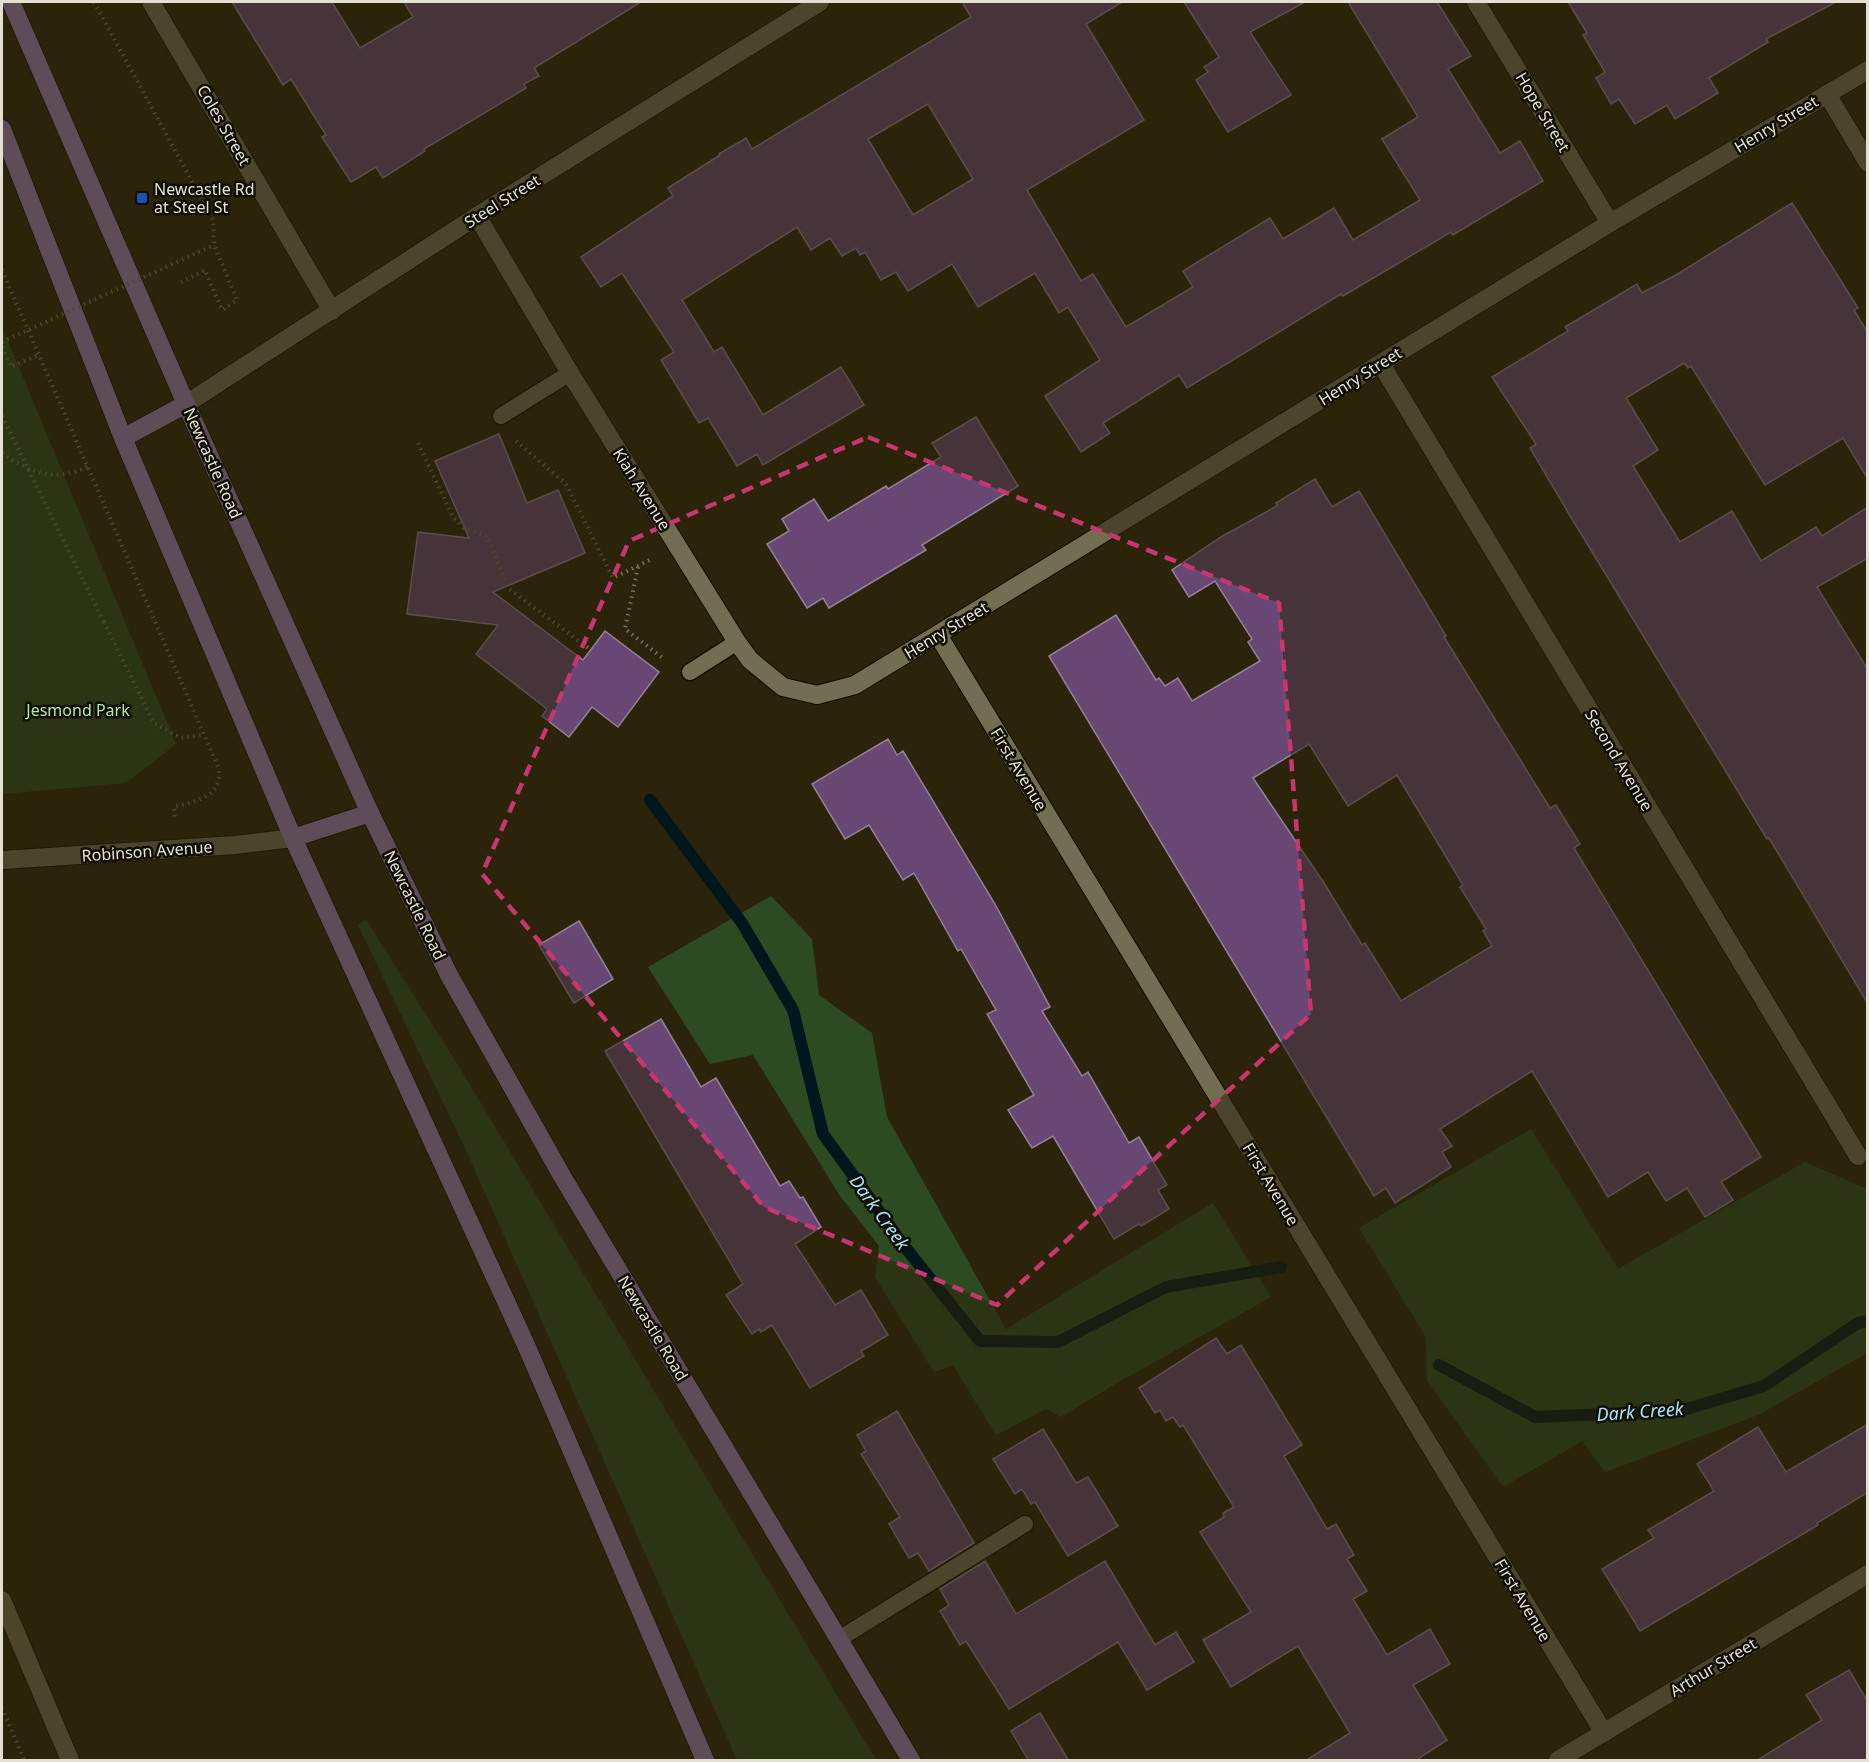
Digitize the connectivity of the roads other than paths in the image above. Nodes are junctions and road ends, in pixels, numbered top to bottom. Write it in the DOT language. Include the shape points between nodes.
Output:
graph roads {
  1 [pos="11,2"];
  2 [pos="151,2"];
  3 [pos="820,2"];
  4 [pos="1476,2"];
  5 [pos="1868,70"];
  6 [pos="1827,94"];
  7 [pos="2,129"];
  8 [pos="1868,163"];
  9 [pos="477,216"];
  10 [pos="1610,223"];
  11 [pos="333,311"];
  12 [pos="1381,364"];
  13 [pos="570,373"];
  14 [pos="186,405"];
  15 [pos="501,416"];
  16 [pos="123,438"];
  17 [pos="938,635"];
  18 [pos="737,642"];
  19 [pos="690,672"];
  20 [pos="855,685"];
  21 [pos="370,813"];
  22 [pos="293,838"];
  23 [pos="2,860"];
  24 [pos="1858,1156"];
  25 [pos="1025,1524"];
  26 [pos="1868,1574"];
  27 [pos="2,1600"];
  28 [pos="839,1639"];
  29 [pos="1604,1733"];
  30 [pos="70,1761"];
  31 [pos="705,1761"];
  32 [pos="911,1761"];
  33 [pos="1558,1761"];
  1 -- 14 [label="highway, Newcastle Road"];
  2 -- 11 [label="street, Coles Street"];
  3 -- 9 [label="street, Steel Street"];
  4 -- 10 [label="street, Hope Street"];
  5 -- 6 [label="street, Henry Street"];
  6 -- 8 [label="street"];
  6 -- 10 [label="street, Henry Street"];
  7 -- 16 [label="highway"];
  9 -- 11 [label="street, Steel Street"];
  9 -- 13 [label="street, Kiah Avenue"];
  10 -- 12 [label="street, Henry Street"];
  11 -- 14 [label="street, Steel Street"];
  12 -- 17 [label="street, Henry Street"];
  12 -- 24 [label="street, Second Avenue"];
  13 -- 15 [label="lane"];
  13 -- 18 [label="street, Kiah Avenue"];
  14 -- 16 [label="highway"];
  14 -- 21 [label="highway, Newcastle Road"];
  16 -- 22 [label="highway"];
  17 -- 20 [label="street, Henry Street"];
  17 -- 29 [label="street, First Avenue"];
  18 -- 19 [label="lane"];
  18 -- 20 [label="street, Kiah Avenue" via="750,660 783,687 817,695"];
  21 -- 22 [label="highway"];
  21 -- 28 [label="highway, Newcastle Road" via="449,975 562,1176"];
  22 -- 23 [label="street, Robinson Avenue"];
  22 -- 31 [label="highway" via="526,1345"];
  25 -- 28 [label="lane"];
  26 -- 29 [label="street, Arthur Street"];
  27 -- 30 [label="street"];
  28 -- 32 [label="highway, Newcastle Road"];
  29 -- 33 [label="street, Arthur Street"];
}
